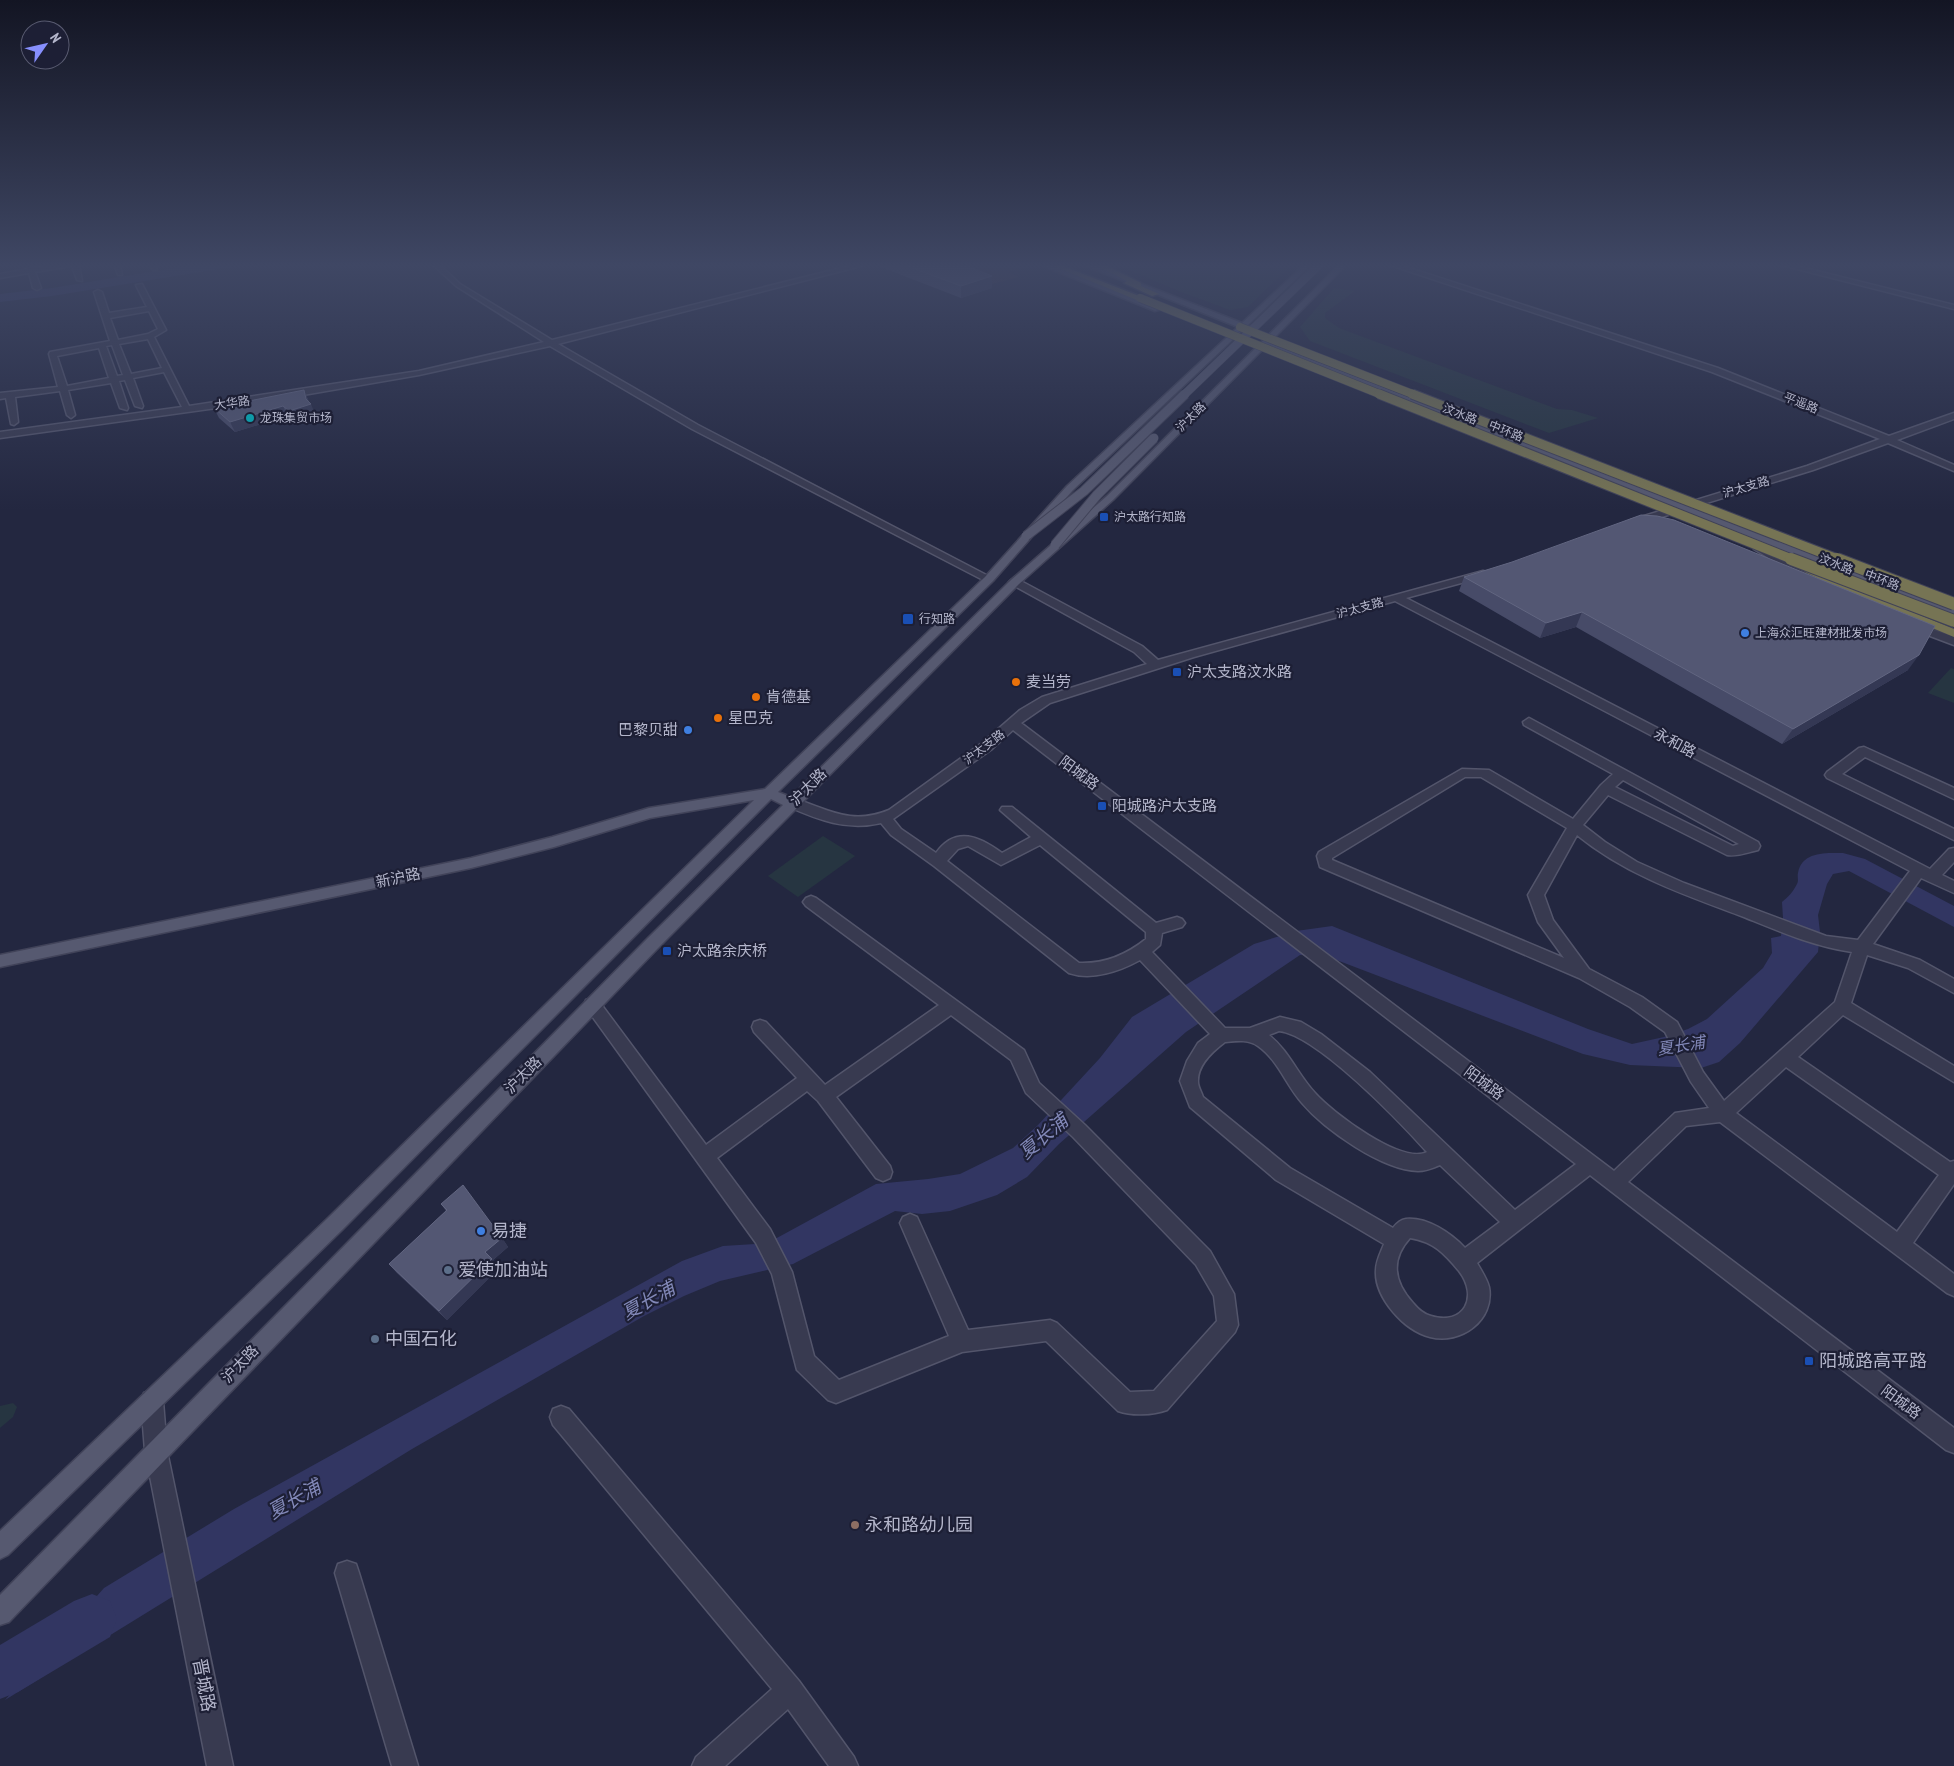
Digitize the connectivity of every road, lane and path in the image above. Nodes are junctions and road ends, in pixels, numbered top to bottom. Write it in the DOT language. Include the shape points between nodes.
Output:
graph roads {
  1 [pos="100,345"];
  2 [pos="102,345"];
  3 [pos="116,345"];
  4 [pos="155,345"];
  5 [pos="540,345"];
  6 [pos="555,345"];
  7 [pos="1221,345"];
  8 [pos="1236,345"];
  9 [pos="1248,345"];
  10 [pos="1256,345"];
  11 [pos="1264,345"];
  12 [pos="1271,345"];
  13 [pos="1272,345"];
  14 [pos="1272,345"];
  15 [pos="1289,345"];
  16 [pos="1640,345"];
  17 [pos="167,369"];
  18 [pos="128,377"];
  19 [pos="114,379"];
  20 [pos="1361,382"];
  21 [pos="62,388"];
  22 [pos="10,395"];
  23 [pos="0,396"];
  24 [pos="1196,396"];
  25 [pos="1388,400"];
  26 [pos="139,406"];
  27 [pos="185,406"];
  28 [pos="124,408"];
  29 [pos="71,415"];
  30 [pos="1954,416"];
  31 [pos="14,422"];
  32 [pos="1454,426"];
  33 [pos="1161,432"];
  34 [pos="0,435"];
  35 [pos="1498,436"];
  36 [pos="1890,440"];
  37 [pos="1954,468"];
  38 [pos="1687,505"];
  39 [pos="1667,512"];
  40 [pos="1620,528"];
  41 [pos="1026,536"];
  42 [pos="1055,545"];
  43 [pos="1758,548"];
  44 [pos="1793,561"];
  45 [pos="1497,570"];
  46 [pos="989,579"];
  47 [pos="1015,582"];
  48 [pos="1852,585"];
  49 [pos="1396,598"];
  50 [pos="1913,598"];
  51 [pos="1954,604"];
  52 [pos="1954,613"];
  53 [pos="1954,622"];
  54 [pos="1954,634"];
  55 [pos="1954,641"];
  56 [pos="1156,664"];
  57 [pos="1529,722"];
  58 [pos="1014,724"];
  59 [pos="1622,774"];
  60 [pos="1606,788"];
  61 [pos="769,793"];
  62 [pos="1954,794"];
  63 [pos="792,803"];
  64 [pos="1007,810"];
  65 [pos="884,818"];
  66 [pos="1575,826"];
  67 [pos="1954,835"];
  68 [pos="1041,838"];
  69 [pos="1954,854"];
  70 [pos="939,862"];
  71 [pos="1920,876"];
  72 [pos="1954,888"];
  73 [pos="811,902"];
  74 [pos="1177,923"];
  75 [pos="1154,930"];
  76 [pos="1862,947"];
  77 [pos="1142,952"];
  78 [pos="0,961"];
  79 [pos="1583,974"];
  80 [pos="1954,987"];
  81 [pos="592,1005"];
  82 [pos="952,1005"];
  83 [pos="1842,1006"];
  84 [pos="760,1027"];
  85 [pos="1216,1030"];
  86 [pos="1252,1035"];
  87 [pos="1786,1057"];
  88 [pos="1954,1075"];
  89 [pos="808,1080"];
  90 [pos="824,1096"];
  91 [pos="1723,1114"];
  92 [pos="1440,1153"];
  93 [pos="704,1156"];
  94 [pos="1590,1164"];
  95 [pos="883,1172"];
  96 [pos="1953,1173"];
  97 [pos="1614,1182"];
  98 [pos="1514,1222"];
  99 [pos="910,1223"];
  100 [pos="1395,1240"];
  101 [pos="1899,1246"];
  102 [pos="1464,1261"];
  103 [pos="1954,1286"];
  104 [pos="962,1341"];
  105 [pos="152,1401"];
  106 [pos="560,1417"];
  107 [pos="1954,1442"];
  108 [pos="156,1451"];
  109 [pos="0,1547"];
  110 [pos="347,1573"];
  111 [pos="0,1613"];
  112 [pos="790,1690"];
  113 [pos="220,1766"];
  114 [pos="405,1766"];
  115 [pos="705,1766"];
  116 [pos="845,1766"];
  1 -- 21 [label="street" via="53,354"];
  2 -- 19 [label="street"];
  3 -- 18 [label="street"];
  4 -- 17 [label="street"];
  5 -- 34 [label="street, 大华路" via="344,386"];
  6 -- 46 [label="street" via="749,456"];
  7 -- 41 [label="main road, 沪太路" via="1070,488"];
  8 -- 41 [label="main road, 沪太路, bridge" via="1084,492"];
  9 -- 24 [label="main road, 沪太路, bridge"];
  10 -- 53 [label="highway, 中环路, bridge"];
  11 -- 42 [label="main road, 沪太路" via="1110,498"];
  12 -- 25 [label="main road, 汶水路"];
  13 -- 20 [label="main road, 汶水路"];
  14 -- 38 [label="main road, 汶水路"];
  15 -- 51 [label="highway, 中环路, bridge"];
  16 -- 36 [label="street, 平遥路" via="1715,370"];
  17 -- 18 [label="street"];
  17 -- 27 [label="street"];
  18 -- 19 [label="street"];
  18 -- 26 [label="street"];
  19 -- 21 [label="street"];
  19 -- 28 [label="street"];
  20 -- 25 [label="main road"];
  20 -- 35 [label="main road, 汶水路"];
  21 -- 22 [label="street"];
  21 -- 29 [label="street"];
  22 -- 23 [label="street"];
  22 -- 31 [label="street"];
  25 -- 32 [label="main road, 汶水路"];
  30 -- 36 [label="street, 沪太支路"];
  32 -- 35 [label="main road"];
  32 -- 39 [label="main road, 汶水路"];
  33 -- 42 [label="main road, 沪太路, bridge" via="1097,495"];
  35 -- 38 [label="main road, 汶水路"];
  36 -- 37 [label="street, 平遥路"];
  36 -- 38 [label="street, 沪太支路"];
  38 -- 39 [label="street, 沪太支路"];
  38 -- 50 [label="main road, 汶水路"];
  38 -- 51 [label="main road, 汶水路"];
  39 -- 40 [label="street, 沪太支路"];
  39 -- 43 [label="main road, 汶水路"];
  41 -- 46 [label="main road, 沪太路"];
  42 -- 47 [label="main road, 沪太路"];
  43 -- 44 [label="main road, 汶水路"];
  43 -- 55 [label="street" via="1824,588"];
  44 -- 48 [label="main road, 汶水路"];
  44 -- 54 [label="highway" via="1845,588"];
  45 -- 49 [label="street, 沪太支路"];
  46 -- 61 [label="main road, 沪太路"];
  47 -- 56 [label="street" via="1138,650"];
  47 -- 63 [label="main road, 沪太路"];
  48 -- 50 [label="main road"];
  48 -- 53 [label="main road, 汶水路"];
  49 -- 56 [label="street, 沪太支路"];
  49 -- 71 [label="street, 永和路"];
  50 -- 52 [label="main road, 汶水路"];
  56 -- 58 [label="street, 沪太支路" via="1046,700"];
  57 -- 59 [label="street"];
  58 -- 65 [label="street, 沪太支路"];
  58 -- 94 [label="street, 阳城路"];
  59 -- 60 [label="street"];
  59 -- 60 [label="street" via="1753,846 1732,851"];
  60 -- 66 [label="street"];
  61 -- 63 [label="main road"];
  61 -- 78 [label="main road, 新沪路" via="649,812 554,842 471,863"];
  61 -- 105 [label="main road, 沪太路"];
  62 -- 67 [label="street" via="1864,751 1832,775"];
  63 -- 65 [label="street, 沪太支路" via="840,821 857,823"];
  63 -- 81 [label="main road, 沪太路"];
  64 -- 68 [label="street"];
  65 -- 70 [label="street" via="896,832"];
  66 -- 76 [label="street" via="1632,866 1687,890 1825,942"];
  66 -- 79 [label="street" via="1536,895 1546,922"];
  66 -- 79 [label="street" via="1484,773 1462,773 1324,856 1325,863"];
  68 -- 70 [label="street" via="1001,860 973,842 959,842 948,847"];
  68 -- 75 [label="street"];
  69 -- 71 [label="street"];
  70 -- 77 [label="street" via="1075,969 1107,968"];
  71 -- 72 [label="street, 永和路"];
  71 -- 76 [label="street" via="1897,900"];
  73 -- 82 [label="street"];
  74 -- 75 [label="street"];
  75 -- 77 [label="street" via="1154,941"];
  76 -- 80 [label="street" via="1914,964"];
  76 -- 83 [label="street"];
  77 -- 85 [label="street"];
  79 -- 91 [label="street" via="1636,1002 1671,1028 1697,1077"];
  81 -- 93 [label="street"];
  81 -- 108 [label="main road, 沪太路"];
  82 -- 90 [label="street"];
  82 -- 104 [label="street" via="1018,1055 1032,1088 1079,1131 1203,1258 1224,1294 1228,1325 1159,1402 1126,1403 1050,1330"];
  83 -- 87 [label="street"];
  83 -- 88 [label="street"];
  84 -- 89 [label="street"];
  85 -- 86 [label="street"];
  85 -- 100 [label="street" via="1196,1061 1189,1081 1196,1102 1283,1174"];
  86 -- 92 [label="street" via="1280,1024 1314,1036"];
  86 -- 92 [label="street" via="1268,1044 1310,1100 1376,1148 1418,1164 1432,1161"];
  87 -- 91 [label="street"];
  87 -- 96 [label="street"];
  89 -- 90 [label="street"];
  89 -- 93 [label="street"];
  90 -- 95 [label="street"];
  91 -- 97 [label="street" via="1681,1119"];
  91 -- 101 [label="street"];
  92 -- 98 [label="street"];
  93 -- 104 [label="street" via="763,1236 782,1272 805,1362 836,1392"];
  94 -- 97 [label="street, 阳城路"];
  94 -- 98 [label="street"];
  96 -- 101 [label="street"];
  97 -- 107 [label="street, 阳城路"];
  98 -- 102 [label="street"];
  99 -- 104 [label="street"];
  100 -- 102 [label="street" via="1406,1228 1429,1233 1456,1251"];
  100 -- 102 [label="street" via="1386,1272 1391,1291 1404,1312 1424,1326 1446,1330 1462,1325 1473,1316 1480,1301 1475,1276"];
  101 -- 103 [label="street"];
  105 -- 108 [label="street"];
  105 -- 109 [label="main road, 沪太路"];
  106 -- 112 [label="street"];
  108 -- 111 [label="main road, 沪太路"];
  108 -- 113 [label="street, 晋城路"];
  110 -- 114 [label="street"];
  112 -- 115 [label="street"];
  112 -- 116 [label="street"];
}
